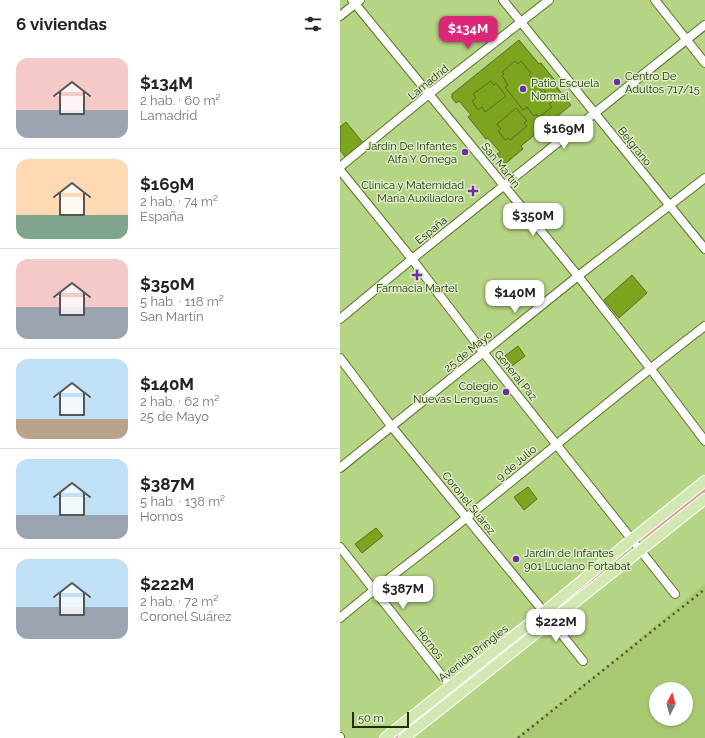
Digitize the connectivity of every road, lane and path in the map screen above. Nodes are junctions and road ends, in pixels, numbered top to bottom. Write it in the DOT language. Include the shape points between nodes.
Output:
graph roads {
  1 [pos="503,0"];
  2 [pos="549,0"];
  3 [pos="655,0"];
  4 [pos="356,1"];
  5 [pos="340,16"];
  6 [pos="520,22"];
  7 [pos="705,25"];
  8 [pos="686,40"];
  9 [pos="705,62"];
  10 [pos="429,94"];
  11 [pos="594,113"];
  12 [pos="340,169"];
  13 [pos="705,178"];
  14 [pos="504,186"];
  15 [pos="670,206"];
  16 [pos="705,249"];
  17 [pos="412,259"];
  18 [pos="578,276"];
  19 [pos="340,319"];
  20 [pos="705,326"];
  21 [pos="483,352"];
  22 [pos="340,358"];
  23 [pos="650,368"];
  24 [pos="392,426"];
  25 [pos="705,442"];
  26 [pos="557,444"];
  27 [pos="340,468"];
  28 [pos="705,481"];
  29 [pos="705,499"];
  30 [pos="466,518"];
  31 [pos="631,540"];
  32 [pos="340,547"];
  33 [pos="641,550"];
  34 [pos="374,589"];
  35 [pos="675,594"];
  36 [pos="544,612"];
  37 [pos="340,618"];
  38 [pos="552,622"];
  39 [pos="583,661"];
  40 [pos="450,686"];
  41 [pos="458,695"];
  42 [pos="385,738"];
  43 [pos="404,738"];
  1 -- 6 [label="street, Belgrano"];
  2 -- 6 [label="street, Lamadrid"];
  3 -- 8 [label="street"];
  4 -- 5 [label="street"];
  4 -- 10 [label="street, San Martín"];
  6 -- 10 [label="street, Lamadrid"];
  6 -- 11 [label="street, Belgrano"];
  7 -- 8 [label="street, España"];
  8 -- 9 [label="street"];
  8 -- 11 [label="street, España"];
  10 -- 12 [label="street, Lamadrid"];
  10 -- 14 [label="street, San Martín"];
  11 -- 14 [label="street, España"];
  11 -- 15 [label="street, Belgrano"];
  12 -- 17 [label="street, General Paz"];
  13 -- 15 [label="street, 25 de Mayo"];
  14 -- 17 [label="street, España"];
  14 -- 18 [label="street, San Martín"];
  15 -- 16 [label="street, Belgrano"];
  15 -- 18 [label="street, 25 de Mayo"];
  17 -- 19 [label="street, España"];
  17 -- 21 [label="street, General Paz"];
  18 -- 21 [label="street, 25 de Mayo"];
  18 -- 23 [label="street, San Martín"];
  20 -- 23 [label="street, 9 de Julio"];
  21 -- 24 [label="street, 25 de Mayo"];
  21 -- 26 [label="street, General Paz"];
  22 -- 24 [label="street, Coronel Suárez"];
  23 -- 25 [label="street, San Martín"];
  23 -- 26 [label="street, 9 de Julio"];
  24 -- 27 [label="street, 25 de Mayo"];
  24 -- 30 [label="street, Coronel Suárez"];
  26 -- 30 [label="street, 9 de Julio"];
  26 -- 31 [label="street, General Paz"];
  28 -- 31 [label="main road, Avenida Pringles"];
  29 -- 33 [label="main road"];
  30 -- 34 [label="street, 9 de Julio"];
  30 -- 36 [label="street, Coronel Suárez"];
  31 -- 33 [label="street, General Paz"];
  31 -- 36 [label="main road, Avenida Pringles"];
  32 -- 34 [label="street, Hornos"];
  33 -- 35 [label="street, General Paz"];
  33 -- 38 [label="main road"];
  34 -- 37 [label="street, 9 de Julio"];
  34 -- 40 [label="street, Hornos"];
  36 -- 38 [label="street, Coronel Suárez"];
  36 -- 40 [label="main road, Avenida Pringles"];
  38 -- 39 [label="street, Coronel Suárez"];
  38 -- 41 [label="main road"];
  40 -- 41 [label="street, Hornos"];
  40 -- 42 [label="main road, Avenida Pringles"];
  41 -- 43 [label="main road"];
}
